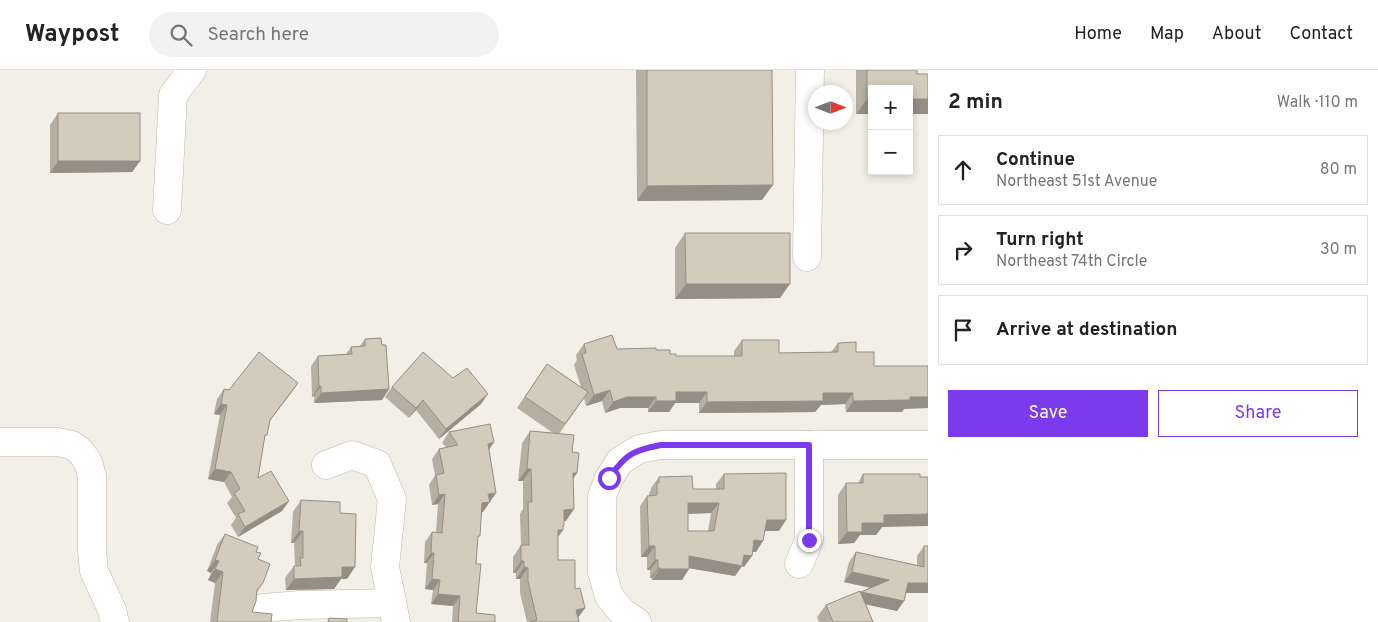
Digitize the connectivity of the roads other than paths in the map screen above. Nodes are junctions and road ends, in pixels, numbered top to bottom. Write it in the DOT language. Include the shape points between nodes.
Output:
graph roads {
  1 [pos="192,70"];
  2 [pos="810,70"];
  3 [pos="167,210"];
  4 [pos="807,257"];
  5 [pos="0,442"];
  6 [pos="809,445"];
  7 [pos="928,445"];
  8 [pos="326,465"];
  9 [pos="799,564"];
  10 [pos="263,608"];
  11 [pos="394,612"];
  12 [pos="115,622"];
  13 [pos="637,622"];
  1 -- 3 [label="street" via="173,95"];
  2 -- 4 [label="street"];
  5 -- 12 [label="street" via="72,445 88,462 92,476 94,571"];
  6 -- 7 [label="street"];
  6 -- 9 [label="street" via="809,540"];
  6 -- 13 [label="street" via="661,445 639,449 620,461 602,496 602,572 609,596 623,613"];
  8 -- 11 [label="street" via="352,455 378,464 392,499 384,567"];
  10 -- 11 [label="street" via="300,605"];
}
